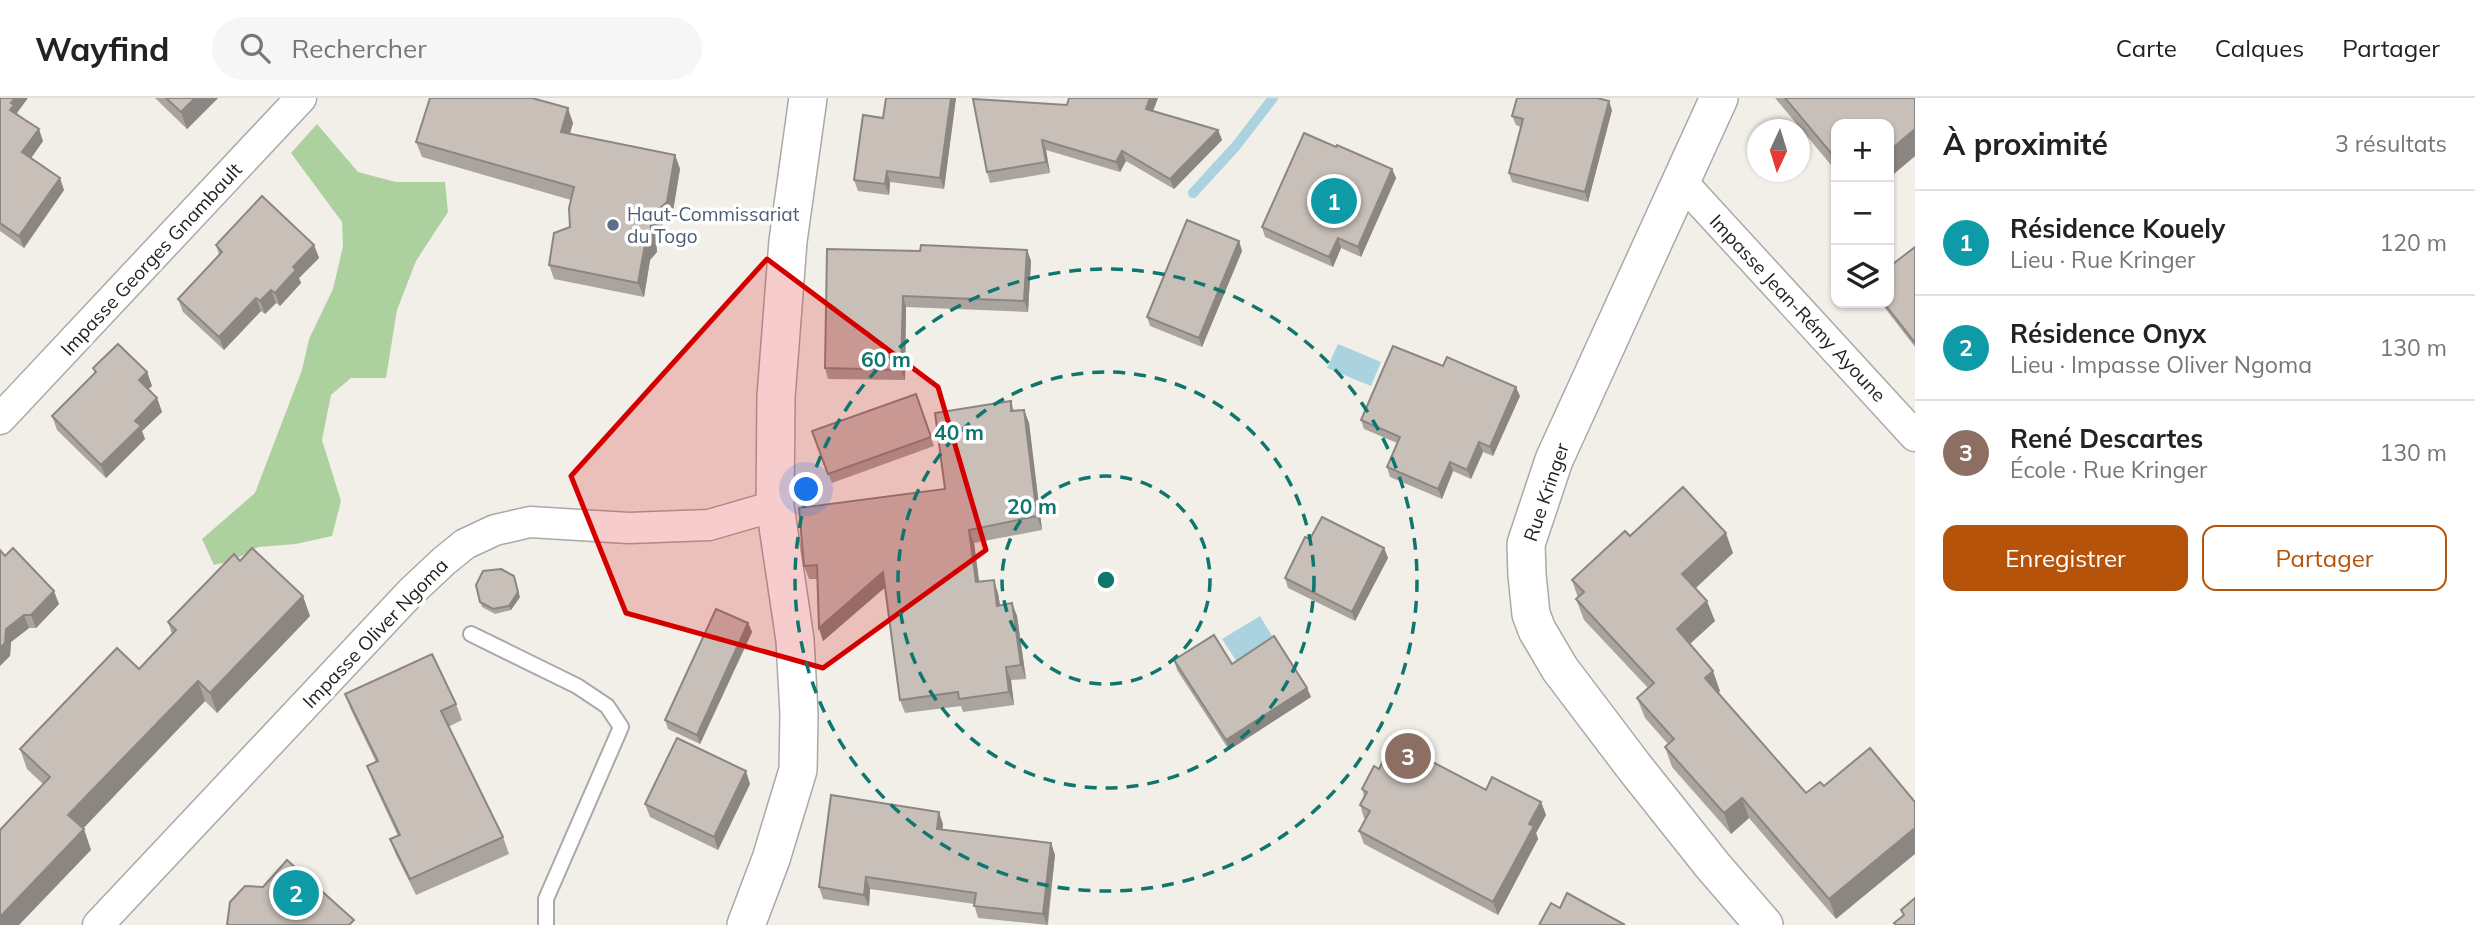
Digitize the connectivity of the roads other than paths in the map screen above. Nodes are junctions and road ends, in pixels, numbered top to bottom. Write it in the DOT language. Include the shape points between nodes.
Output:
graph roads {
  1 [pos="301,98"];
  2 [pos="808,98"];
  3 [pos="1719,98"];
  4 [pos="1681,181"];
  5 [pos="0,419"];
  6 [pos="1915,436"];
  7 [pos="775,506"];
  8 [pos="471,634"];
  9 [pos="97,925"];
  10 [pos="546,925"];
  11 [pos="746,925"];
  12 [pos="1765,925"];
  1 -- 5 [label="street, Impasse Georges Gnambault"];
  2 -- 7 [label="street" via="788,241 776,397"];
  3 -- 4 [label="street, Rue Kringer"];
  4 -- 6 [label="street, Impasse Jean-Rémy Ayoune"];
  4 -- 12 [label="street, Rue Kringer" via="1555,460 1526,544 1528,596 1537,630 1560,669 1713,866"];
  7 -- 9 [label="street, Impasse Oliver Ngoma" via="709,525 629,528 530,522 495,530 465,544 411,592"];
  7 -- 11 [label="street" via="795,640 798,770"];
  8 -- 10 [label="lane" via="577,686 607,706 621,727 546,899"];
}
